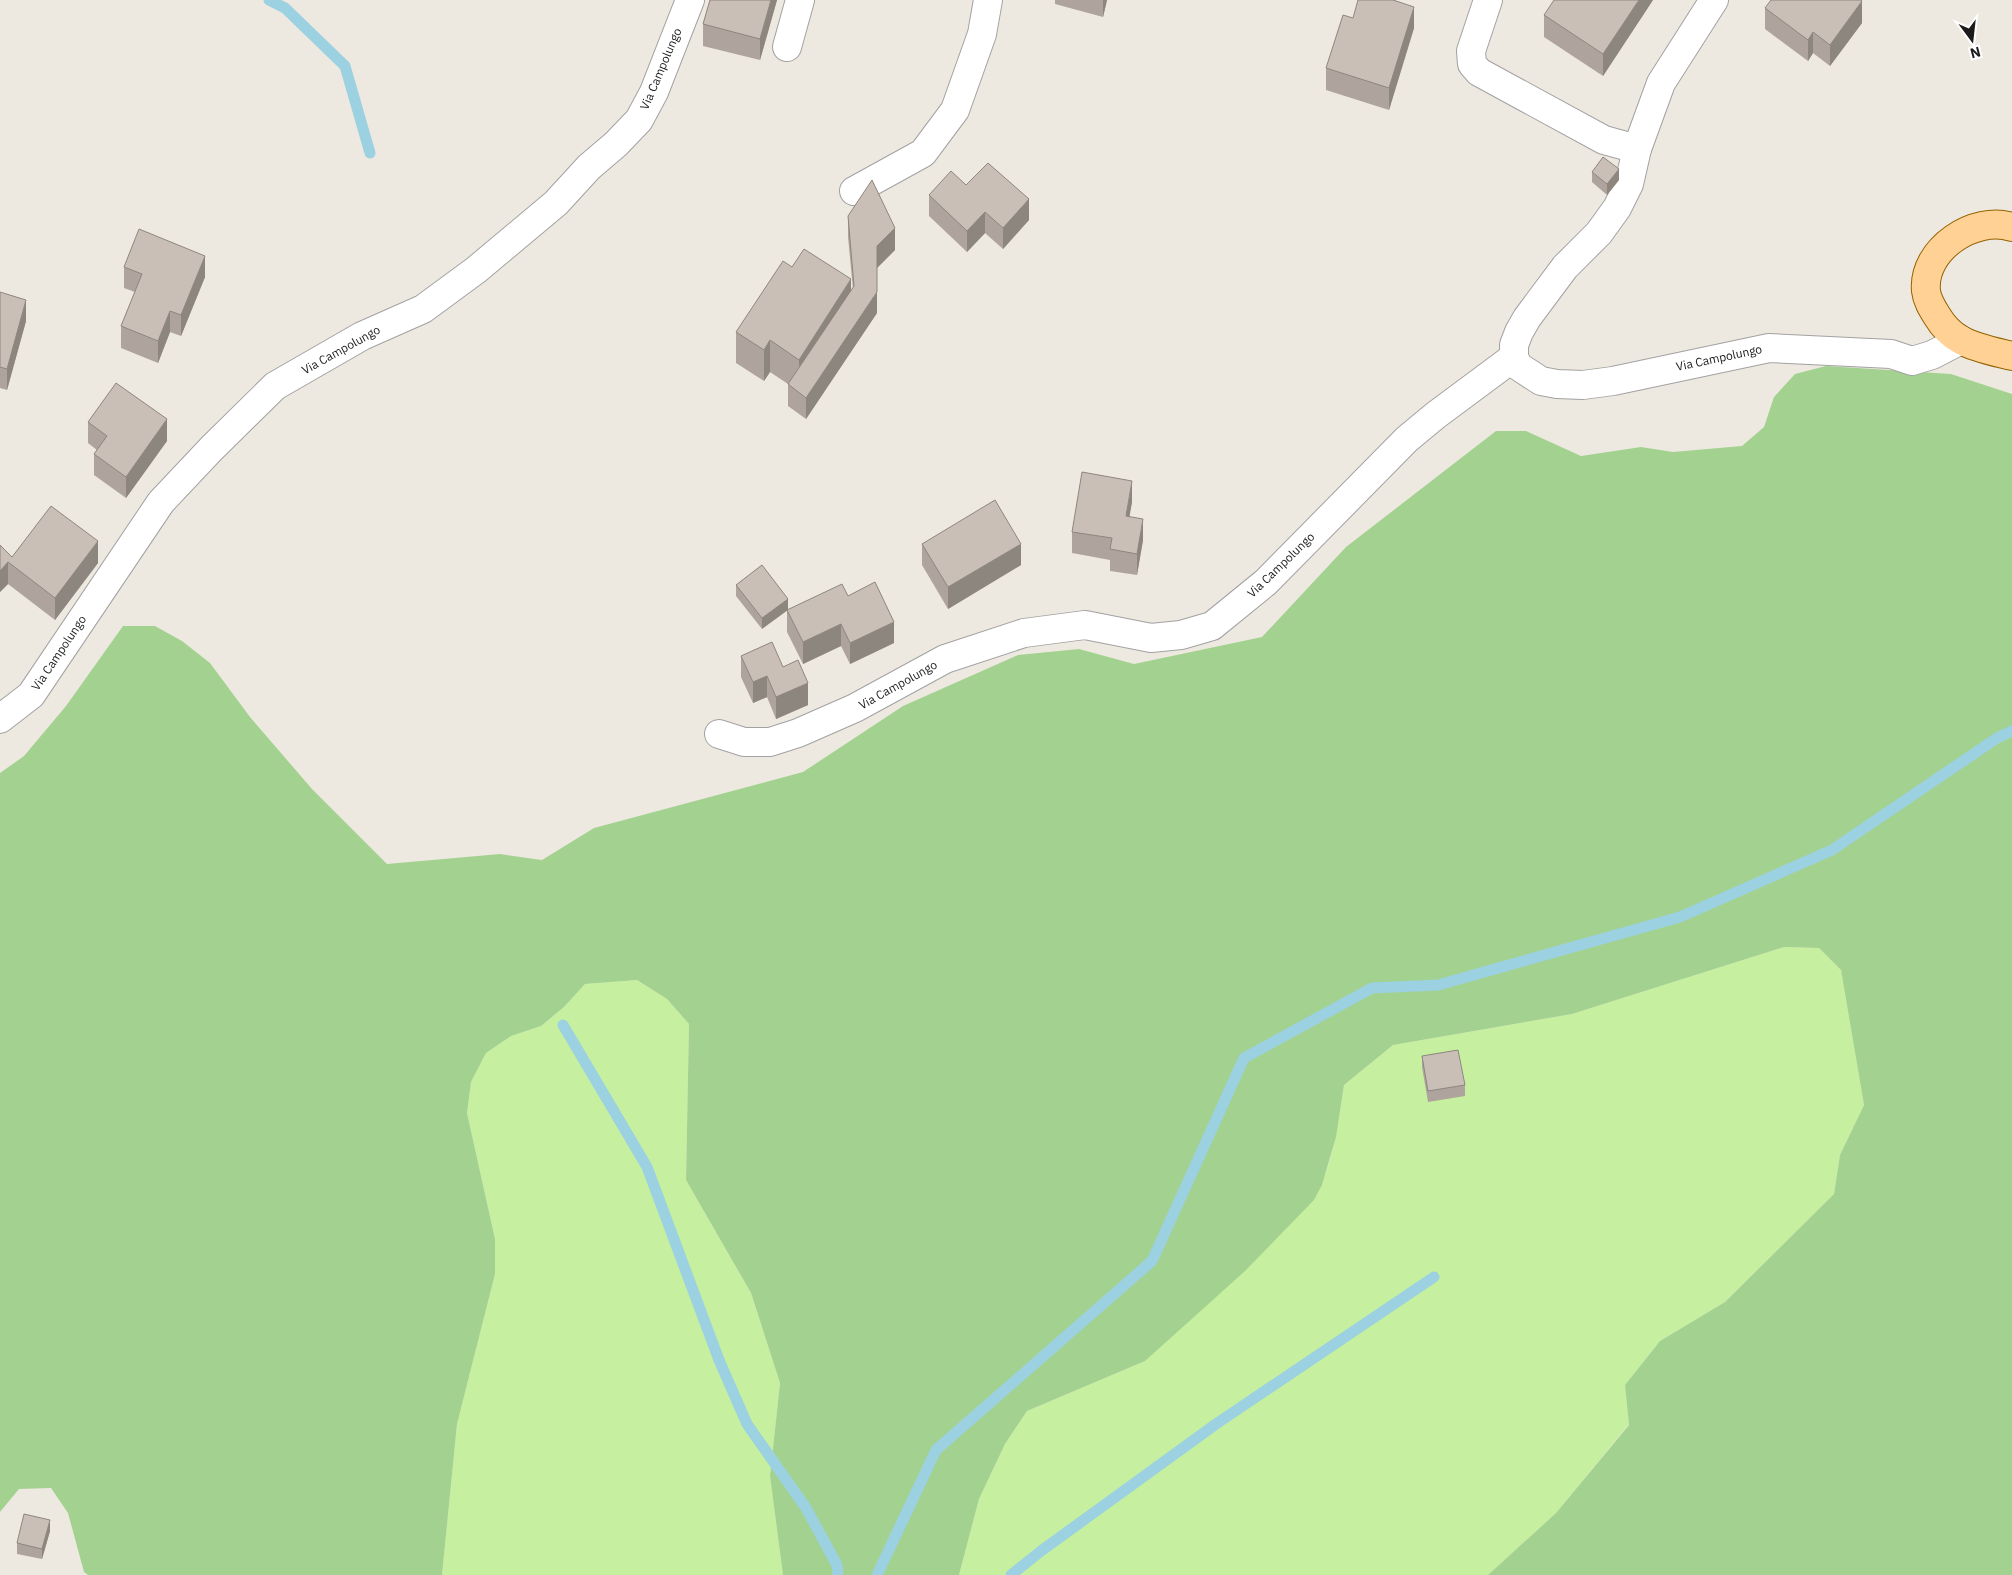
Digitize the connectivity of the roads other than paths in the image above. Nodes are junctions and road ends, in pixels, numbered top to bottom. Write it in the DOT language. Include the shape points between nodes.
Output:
graph roads {
  1 [pos="690,0"];
  2 [pos="800,0"];
  3 [pos="988,0"];
  4 [pos="1488,0"];
  5 [pos="1714,0"];
  6 [pos="787,47"];
  7 [pos="1638,149"];
  8 [pos="854,191"];
  9 [pos="2012,227"];
  10 [pos="1961,340"];
  11 [pos="2012,356"];
  12 [pos="1514,357"];
  13 [pos="0,719"];
  14 [pos="719,734"];
  1 -- 13 [label="street, Via Campolungo" via="654,92 639,120 616,144 589,167 556,203 476,270 423,309 362,336 275,386 160,502 31,695"];
  2 -- 6 [label="street"];
  3 -- 8 [label="street" via="982,34 955,110 923,153"];
  4 -- 7 [label="street" via="1470,51 1472,64 1480,72 1604,140"];
  5 -- 7 [label="street" via="1661,83"];
  7 -- 12 [label="street" via="1630,184 1617,208 1599,234 1565,268 1527,318 1514,345"];
  9 -- 10 [label="main road" via="1988,225 1970,228 1942,248 1928,275 1926,291 1931,306 1943,327"];
  10 -- 11 [label="main road"];
  10 -- 12 [label="street, Via Campolungo" via="1912,361 1891,354 1769,348 1584,385 1541,381 1518,366"];
  12 -- 14 [label="street, Via Campolungo" via="1407,440 1266,582 1212,626 1151,638 1085,625 1024,633 945,659 855,708 798,733 770,742 744,742"];
}
